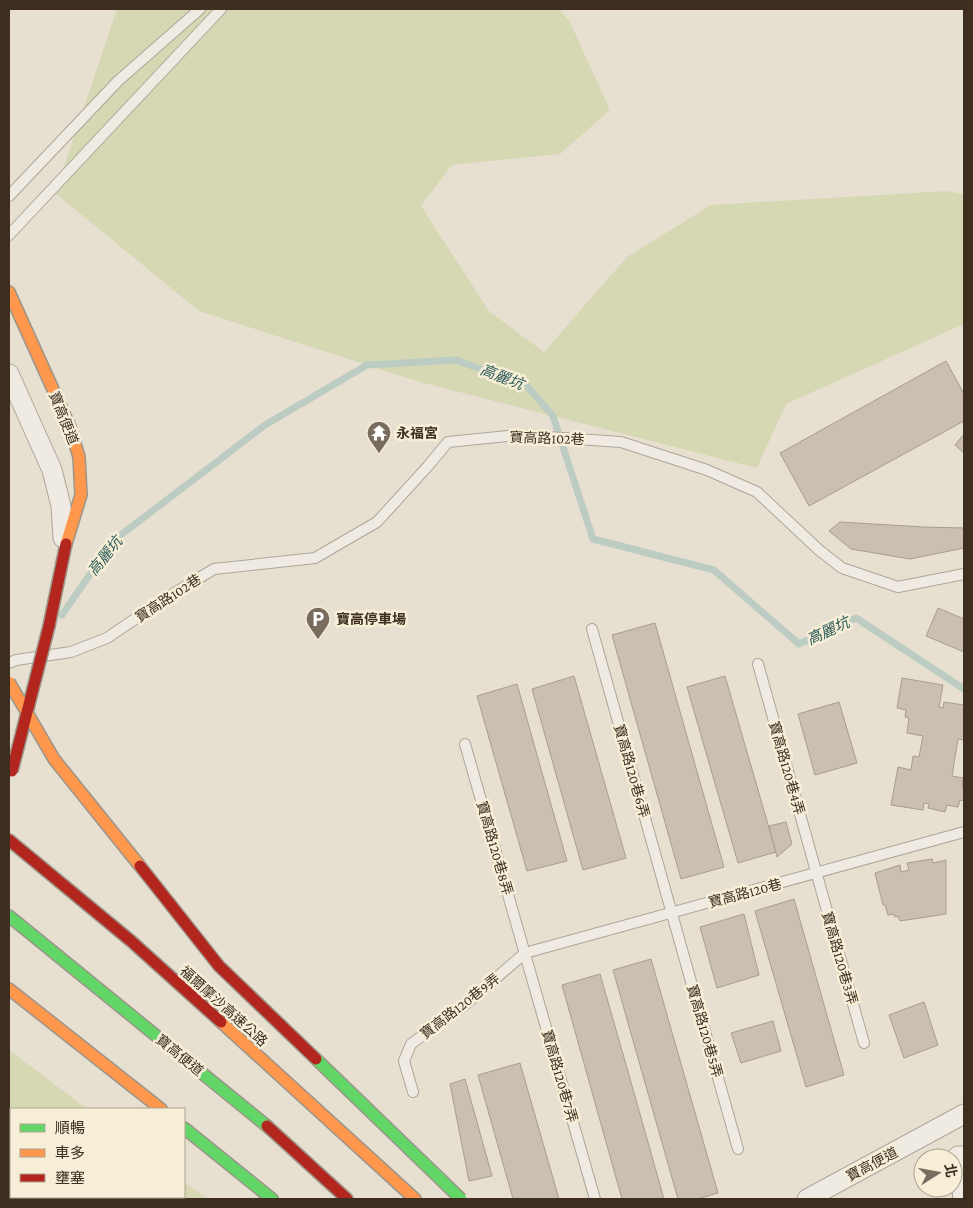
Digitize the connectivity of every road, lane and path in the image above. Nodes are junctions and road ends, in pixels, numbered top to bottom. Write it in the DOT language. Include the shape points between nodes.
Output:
graph roads {
  1 [pos="200,9"];
  2 [pos="221,9"];
  3 [pos="9,196"];
  4 [pos="9,235"];
  5 [pos="9,292"];
  6 [pos="9,374"];
  7 [pos="64,550"];
  8 [pos="964,574"];
  9 [pos="592,629"];
  10 [pos="9,663"];
  11 [pos="758,664"];
  12 [pos="9,682"];
  13 [pos="465,744"];
  14 [pos="10,776"];
  15 [pos="964,832"];
  16 [pos="9,840"];
  17 [pos="816,873"];
  18 [pos="671,913"];
  19 [pos="9,916"];
  20 [pos="525,953"];
  21 [pos="9,989"];
  22 [pos="864,1043"];
  23 [pos="414,1092"];
  24 [pos="160,1108"];
  25 [pos="964,1114"];
  26 [pos="185,1129"];
  27 [pos="738,1149"];
  28 [pos="964,1156"];
  29 [pos="272,1199"];
  30 [pos="347,1199"];
  31 [pos="414,1199"];
  32 [pos="461,1199"];
  33 [pos="595,1199"];
  34 [pos="807,1199"];
  35 [pos="963,1199"];
  1 -- 3 [label="lane" via="118,81"];
  2 -- 4 [label="lane"];
  5 -- 7 [label="main road, 寶高便道" via="70,427 78,457 81,495"];
  6 -- 7 [label="street, 寶高便道" via="52,470 61,506"];
  7 -- 14 [label="main road, 寶高便道, bridge" via="49,626"];
  8 -- 10 [label="lane, 寶高路102巷" via="898,587 871,579 842,568 757,492 707,470 621,442 518,435 448,442 377,522 315,558 214,569 107,638 71,652"];
  9 -- 18 [label="lane, 寶高路120巷6弄"];
  11 -- 17 [label="lane, 寶高路120巷4弄"];
  12 -- 32 [label="main road, bridge" via="54,759 219,966"];
  13 -- 20 [label="lane, 寶高路120巷8弄"];
  15 -- 17 [label="lane, 寶高路120巷"];
  16 -- 31 [label="main road, 福爾摩沙高速公路" via="131,941"];
  17 -- 18 [label="lane, 寶高路120巷"];
  17 -- 22 [label="lane, 寶高路120巷3弄"];
  18 -- 20 [label="lane, 寶高路120巷"];
  18 -- 27 [label="lane, 寶高路120巷5弄"];
  19 -- 30 [label="main road, 寶高便道" via="271,1128"];
  20 -- 23 [label="lane, 寶高路120巷9弄" via="466,1004 411,1044 404,1061"];
  20 -- 33 [label="lane, 寶高路120巷7弄"];
  21 -- 24 [label="main road"];
  25 -- 34 [label="street, 寶高便道"];
  26 -- 29 [label="main road"];
  28 -- 35 [label="street" via="958,1156"];
}
